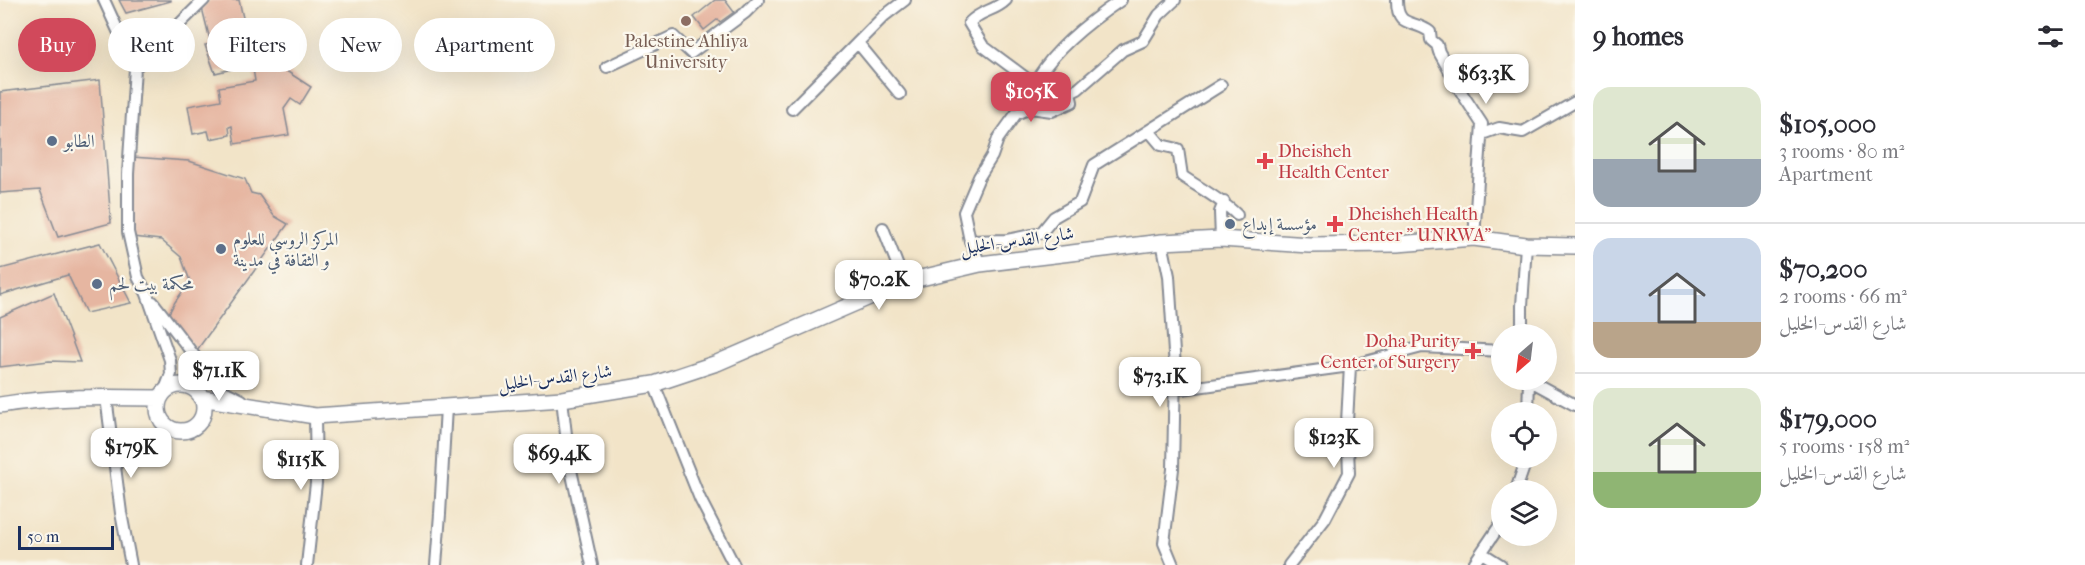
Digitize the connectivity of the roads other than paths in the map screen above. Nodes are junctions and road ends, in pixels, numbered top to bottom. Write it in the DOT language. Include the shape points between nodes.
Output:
graph roads {
  1 [pos="104,0"];
  2 [pos="204,0"];
  3 [pos="758,0"];
  4 [pos="904,0"];
  5 [pos="1006,0"];
  6 [pos="1121,0"];
  7 [pos="1175,0"];
  8 [pos="1397,0"];
  9 [pos="112,18"];
  10 [pos="186,18"];
  11 [pos="858,43"];
  12 [pos="607,67"];
  13 [pos="135,72"];
  14 [pos="1221,86"];
  15 [pos="1035,88"];
  16 [pos="900,94"];
  17 [pos="1575,102"];
  18 [pos="1030,108"];
  19 [pos="792,109"];
  20 [pos="1150,132"];
  21 [pos="1482,134"];
  22 [pos="1224,202"];
  23 [pos="1237,215"];
  24 [pos="883,228"];
  25 [pos="1474,238"];
  26 [pos="1221,239"];
  27 [pos="970,241"];
  28 [pos="1162,243"];
  29 [pos="1526,245"];
  30 [pos="1575,246"];
  31 [pos="980,264"];
  32 [pos="904,282"];
  33 [pos="147,294"];
  34 [pos="1522,324"];
  35 [pos="1491,350"];
  36 [pos="1350,366"];
  37 [pos="654,384"];
  38 [pos="1175,390"];
  39 [pos="1547,390"];
  40 [pos="162,395"];
  41 [pos="106,397"];
  42 [pos="201,398"];
  43 [pos="562,399"];
  44 [pos="0,405"];
  45 [pos="250,405"];
  46 [pos="1575,405"];
  47 [pos="446,406"];
  48 [pos="315,416"];
  49 [pos="1491,539"];
  50 [pos="1482,553"];
  51 [pos="132,565"];
  52 [pos="307,565"];
  53 [pos="436,565"];
  54 [pos="592,565"];
  55 [pos="734,565"];
  56 [pos="1173,565"];
  57 [pos="1289,565"];
  58 [pos="1473,565"];
  59 [pos="1501,565"];
  1 -- 9 [label="street"];
  2 -- 10 [label="street"];
  3 -- 12 [label="street" via="691,52 673,36"];
  4 -- 11 [label="street"];
  5 -- 15 [label="street" via="969,23 983,46"];
  6 -- 15 [label="street" via="1092,19 1048,60"];
  7 -- 18 [label="street" via="1159,15 1143,41 1123,50 1071,93 1072,102 1052,111"];
  8 -- 21 [label="street" via="1398,13 1406,23 1420,24 1430,32 1431,40 1482,124"];
  11 -- 16 [label="street"];
  11 -- 19 [label="street"];
  13 -- 33 [label="street" via="128,232 138,277"];
  14 -- 20 [label="street"];
  15 -- 18 [label="street"];
  17 -- 21 [label="street" via="1523,132 1499,128"];
  18 -- 27 [label="street" via="1016,114 979,177 964,212"];
  20 -- 22 [label="street" via="1161,145 1178,149 1182,176"];
  20 -- 27 [label="street" via="1094,165 1080,202 1054,217 1041,233 1007,240"];
  21 -- 25 [label="street"];
  22 -- 23 [label="street"];
  22 -- 26 [label="street" via="1220,212"];
  24 -- 32 [label="street"];
  25 -- 26 [label="main road, شارع القدس-الخليل" via="1309,245"];
  25 -- 29 [label="main road, شارع القدس-الخليل"];
  26 -- 28 [label="main road, شارع القدس-الخليل"];
  27 -- 31 [label="street"];
  28 -- 31 [label="main road, شارع القدس-الخليل"];
  28 -- 38 [label="street" via="1169,276"];
  29 -- 30 [label="main road, شارع القدس-الخليل"];
  29 -- 34 [label="street"];
  31 -- 32 [label="main road, شارع القدس-الخليل"];
  32 -- 37 [label="main road, شارع القدس-الخليل" via="717,363"];
  33 -- 40 [label="street" via="170,360 171,374"];
  33 -- 45 [label="street" via="220,389"];
  35 -- 36 [label="street" via="1422,347"];
  36 -- 38 [label="street"];
  36 -- 57 [label="street" via="1349,472 1325,519"];
  37 -- 43 [label="main road, شارع القدس-الخليل"];
  37 -- 55 [label="street" via="700,499"];
  38 -- 56 [label="street" via="1173,469 1164,543"];
  39 -- 46 [label="street"];
  40 -- 41 [label="main road"];
  40 -- 42 [label="main road" via="171,387 186,386"];
  40 -- 42 [label="main road" via="160,419 179,431 198,423 203,409"];
  41 -- 44 [label="main road"];
  41 -- 51 [label="street" via="120,513"];
  42 -- 45 [label="main road, شارع القدس-الخليل"];
  43 -- 47 [label="main road, شارع القدس-الخليل"];
  43 -- 54 [label="street" via="569,461"];
  45 -- 48 [label="main road, شارع القدس-الخليل"];
  47 -- 48 [label="main road, شارع القدس-الخليل"];
  47 -- 53 [label="street"];
  48 -- 52 [label="street" via="316,483"];
  49 -- 50 [label="street"];
  50 -- 58 [label="street"];
  50 -- 59 [label="street"];
}
